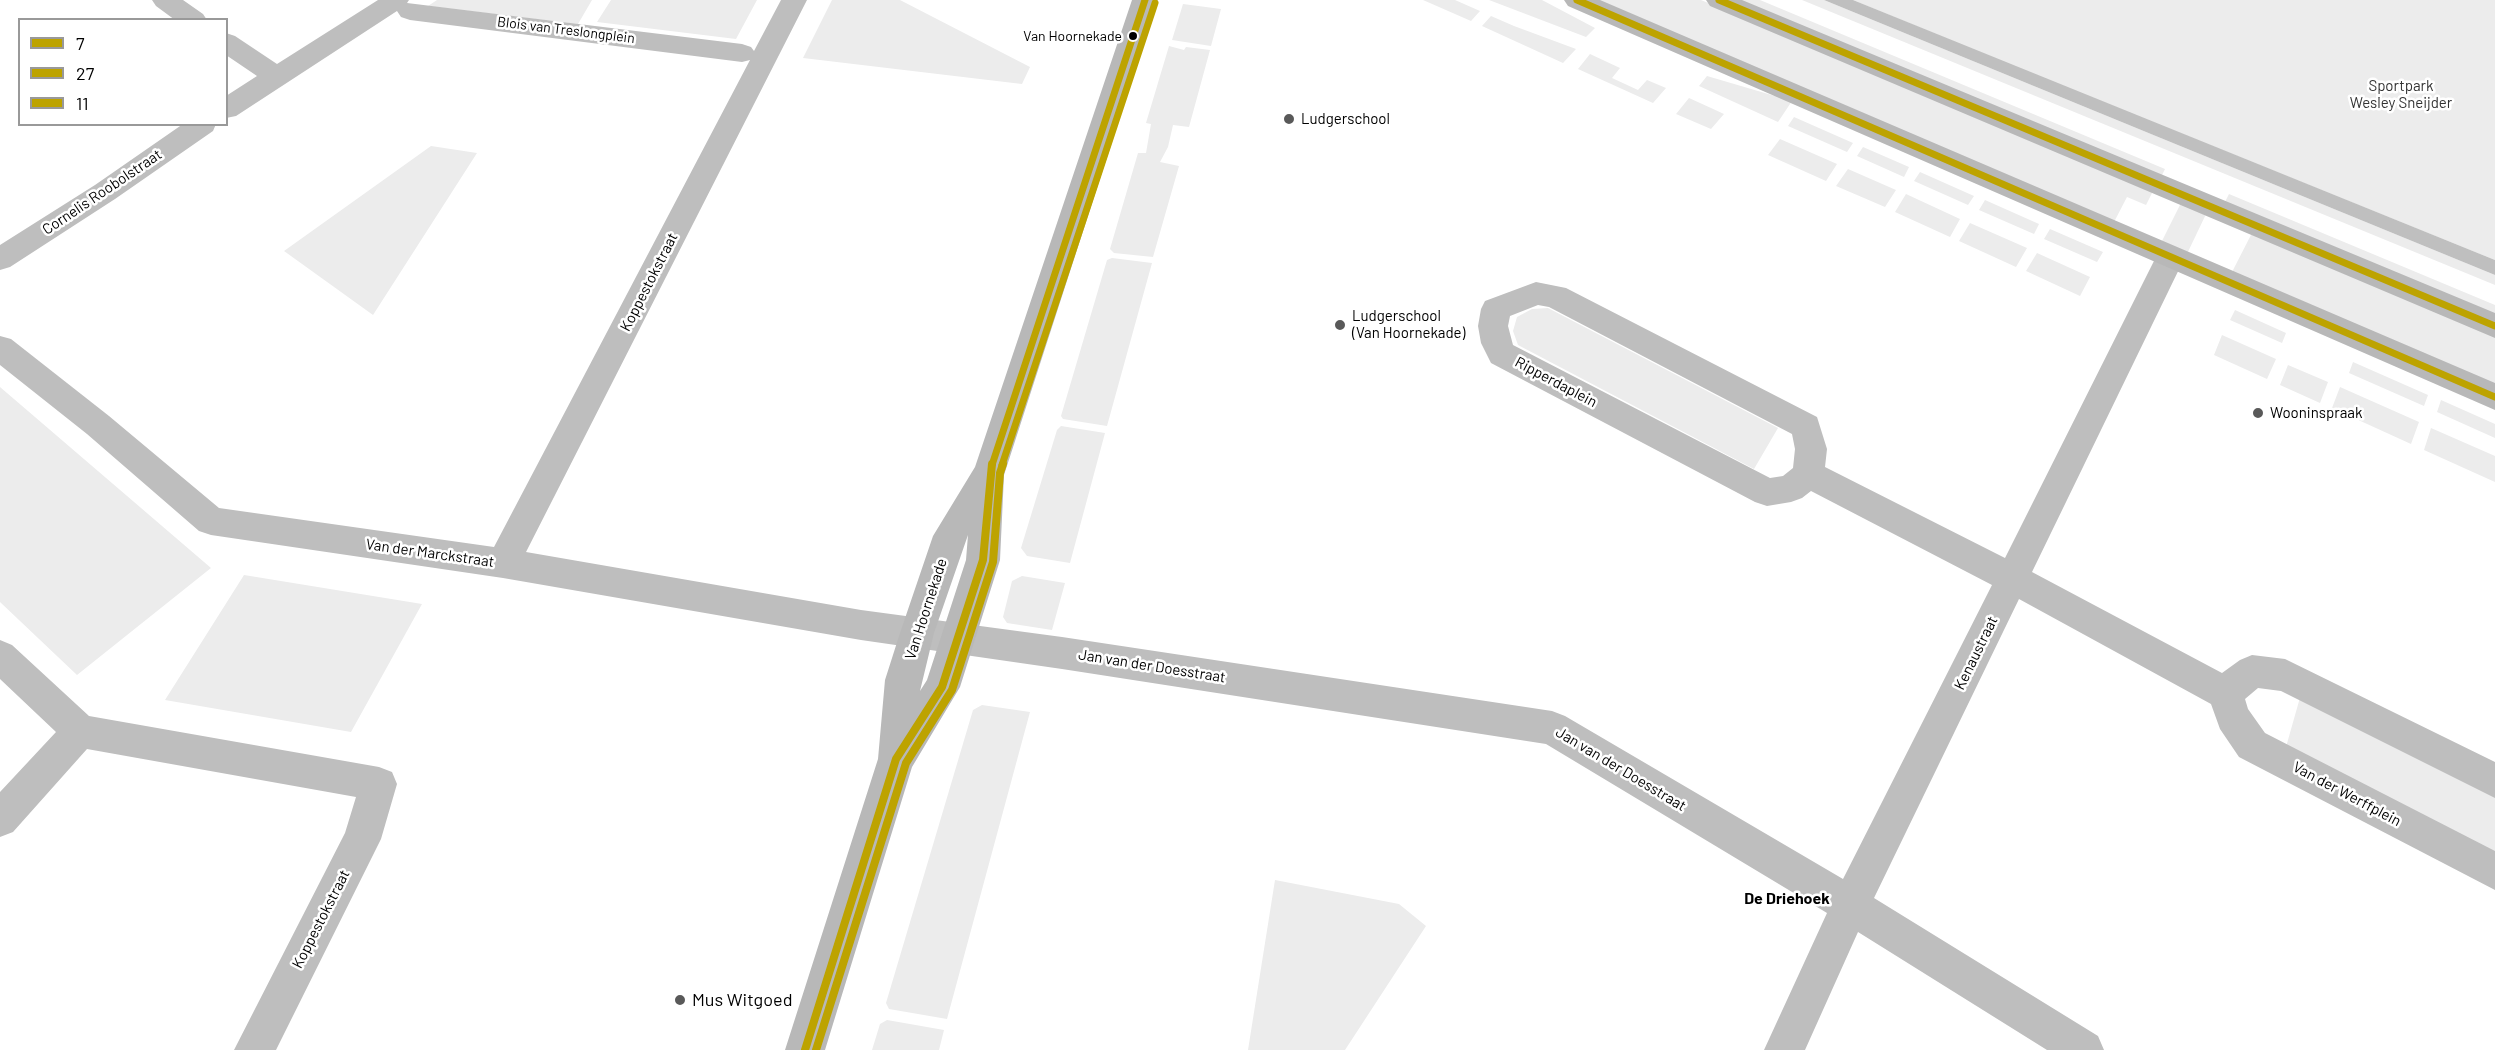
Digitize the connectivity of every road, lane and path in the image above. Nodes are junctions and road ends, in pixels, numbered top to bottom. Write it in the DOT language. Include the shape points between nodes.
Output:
graph roads {
  1 [pos="165,0"];
  2 [pos="396,0"];
  3 [pos="427,0"];
  4 [pos="794,0"];
  5 [pos="1145,0"];
  6 [pos="1578,0"];
  7 [pos="1719,0"];
  8 [pos="191,18"];
  9 [pos="228,43"];
  10 [pos="742,53"];
  11 [pos="276,76"];
  12 [pos="228,108"];
  13 [pos="200,126"];
  14 [pos="2170,257"];
  15 [pos="0,259"];
  16 [pos="2495,326"];
  17 [pos="0,348"];
  18 [pos="2495,397"];
  19 [pos="990,471"];
  20 [pos="1808,474"];
  21 [pos="503,563"];
  22 [pos="2013,579"];
  23 [pos="917,633"];
  24 [pos="956,638"];
  25 [pos="0,656"];
  26 [pos="2225,693"];
  27 [pos="80,731"];
  28 [pos="896,759"];
  29 [pos="2495,781"];
  30 [pos="0,819"];
  31 [pos="2495,871"];
  32 [pos="1850,905"];
  33 [pos="254,1050"];
  34 [pos="805,1050"];
  35 [pos="1784,1050"];
  36 [pos="2084,1050"];
  1 -- 8 [label="street"];
  2 -- 11 [label="street"];
  3 -- 10 [label="street, Blois van Treslongplein" via="410,11"];
  4 -- 21 [label="street, Koppestokstraat"];
  5 -- 19 [label="main road, Van Hoornekade"];
  6 -- 14 [label="main road"];
  7 -- 16 [label="main road"];
  9 -- 11 [label="street"];
  11 -- 12 [label="street"];
  13 -- 15 [label="street, Cornelis Roobolstraat"];
  14 -- 18 [label="main road"];
  14 -- 22 [label="street, Kenaustraat"];
  17 -- 21 [label="street, Van der Marckstraat" via="210,521"];
  19 -- 23 [label="main road, Van Hoornekade" via="950,536"];
  19 -- 24 [label="main road, Van Hoornekade" via="983,560"];
  20 -- 20 [label="street, Ripperdaplein" via="1811,449 1806,426 1555,296 1536,293 1497,309 1493,326 1502,354 1767,492 1791,488"];
  20 -- 22 [label="street"];
  21 -- 23 [label="street, Van der Marckstraat"];
  22 -- 26 [label="street"];
  22 -- 32 [label="street, Kenaustraat"];
  23 -- 24 [label="street, Van der Marckstraat"];
  23 -- 28 [label="main road, Van Hoornekade" via="903,680"];
  24 -- 28 [label="main road, Van Hoornekade" via="942,687"];
  24 -- 32 [label="street, Jan van der Doesstraat" via="1552,728"];
  25 -- 27 [label="street"];
  26 -- 29 [label="street" via="2252,671 2285,675"];
  26 -- 31 [label="street, Van der Werffplein" via="2233,717 2252,745"];
  27 -- 30 [label="street"];
  27 -- 33 [label="street, Koppestokstraat" via="379,784 362,839"];
  28 -- 34 [label="main road, Van Hoornekade"];
  32 -- 35 [label="street, Kenaustraat"];
  32 -- 36 [label="street, Jan van der Doesstraat"];
}
